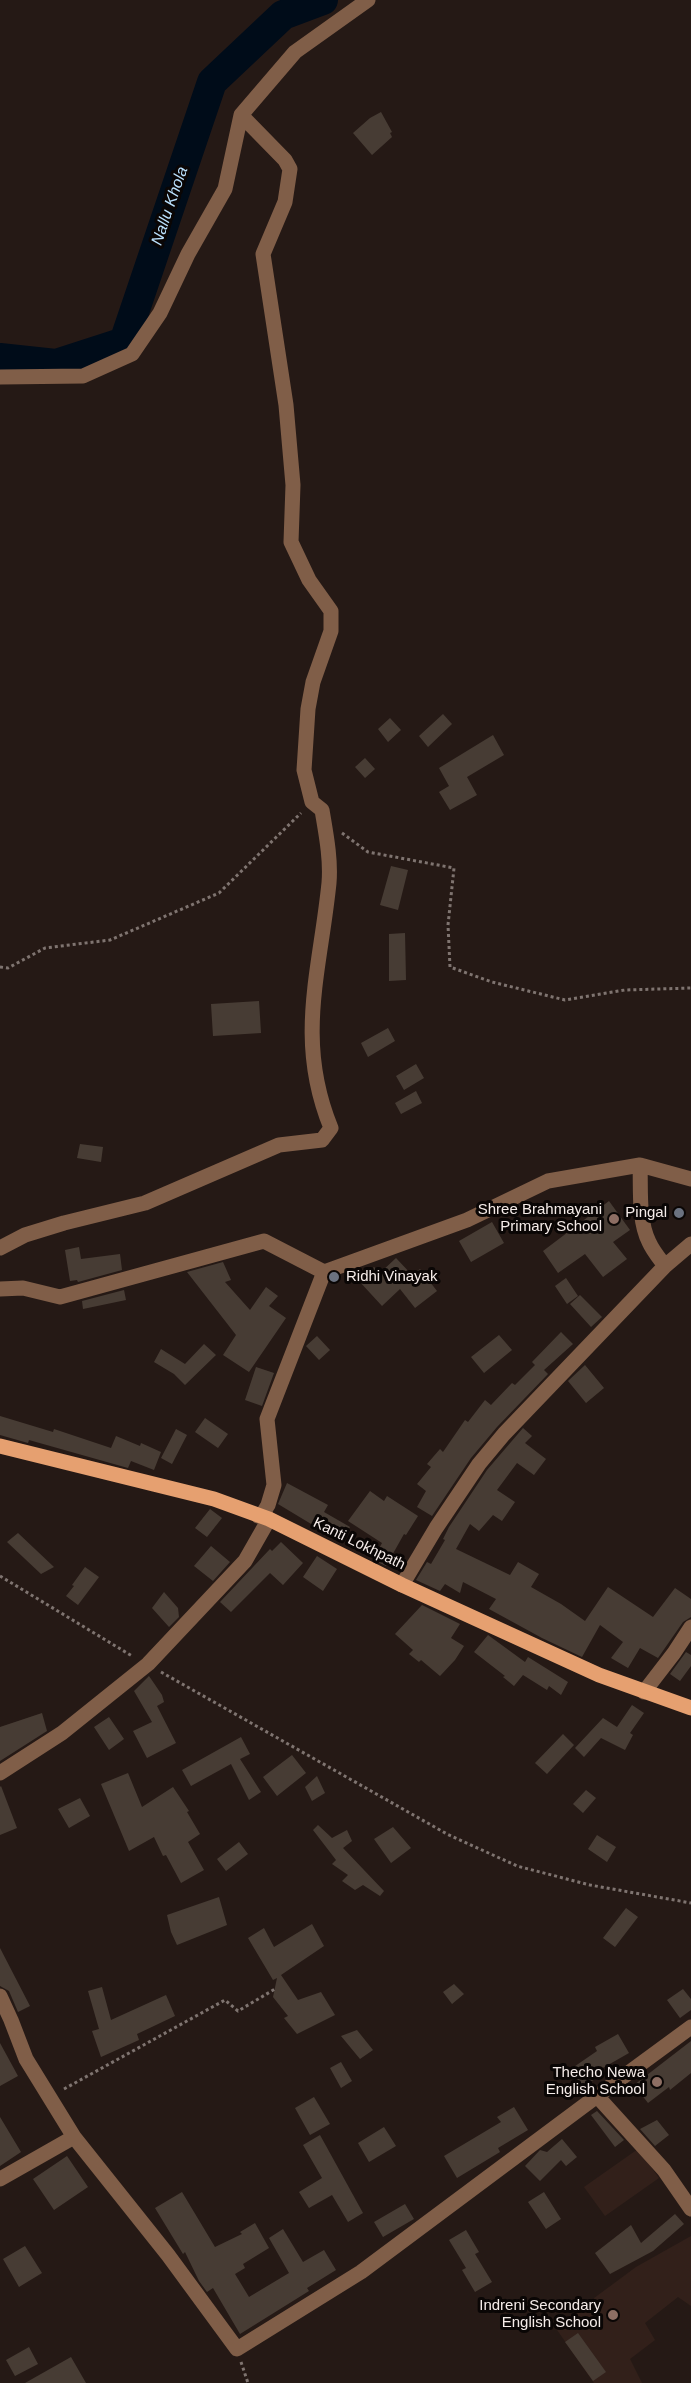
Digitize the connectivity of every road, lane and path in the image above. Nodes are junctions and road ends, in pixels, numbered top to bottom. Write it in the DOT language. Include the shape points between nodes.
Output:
graph roads {
  1 [pos="369,0"];
  2 [pos="241,115"];
  3 [pos="0,377"];
  4 [pos="317,806"];
  5 [pos="0,966"];
  6 [pos="691,988"];
  7 [pos="640,1166"];
  8 [pos="691,1179"];
  9 [pos="691,1244"];
  10 [pos="0,1248"];
  11 [pos="665,1266"];
  12 [pos="324,1272"];
  13 [pos="0,1289"];
  14 [pos="0,1446"];
  15 [pos="263,1518"];
  16 [pos="0,1576"];
  17 [pos="402,1585"];
  18 [pos="691,1627"];
  19 [pos="148,1664"];
  20 [pos="644,1692"];
  21 [pos="691,1708"];
  22 [pos="0,1773"];
  23 [pos="691,1903"];
  24 [pos="275,1989"];
  25 [pos="0,1996"];
  26 [pos="691,2027"];
  27 [pos="597,2096"];
  28 [pos="49,2098"];
  29 [pos="74,2137"];
  30 [pos="0,2179"];
  31 [pos="691,2209"];
  32 [pos="237,2349"];
  33 [pos="248,2383"];
  1 -- 2 [label="street" via="295,52"];
  2 -- 3 [label="street" via="225,189 160,313 132,354 83,376"];
  2 -- 4 [label="street" via="290,169 285,202 263,254 294,485 291,542 309,580 331,611 331,631 308,709 304,770"];
  4 -- 5 [label="path" via="219,893 110,940 45,948 8,968"];
  4 -- 6 [label="path" via="326,820 369,852 454,868 448,925 450,967 565,1000 625,990"];
  4 -- 10 [label="street" via="328,844 329,881 312,997 313,1062 321,1103 331,1128 322,1140 279,1145 145,1203 25,1235"];
  7 -- 8 [label="street"];
  7 -- 11 [label="street" via="645,1229"];
  7 -- 12 [label="street" via="548,1181 467,1220"];
  9 -- 11 [label="street"];
  11 -- 17 [label="street" via="485,1456"];
  12 -- 13 [label="street" via="264,1241 60,1297 22,1288"];
  12 -- 15 [label="street" via="267,1419 274,1485"];
  14 -- 15 [label="main road, Kanti Lokhpath" via="214,1499"];
  15 -- 17 [label="main road, Kanti Lokhpath"];
  15 -- 19 [label="street" via="245,1561"];
  16 -- 19 [label="path"];
  17 -- 20 [label="main road, Kanti Lokhpath"];
  18 -- 20 [label="street"];
  19 -- 22 [label="street" via="62,1733"];
  19 -- 23 [label="path" via="447,1834 517,1866 590,1885"];
  20 -- 21 [label="main road, Kanti Lokhpath"];
  24 -- 28 [label="path" via="238,2011 225,2000"];
  25 -- 28 [label="street" via="26,2060"];
  26 -- 27 [label="street"];
  27 -- 31 [label="street" via="664,2170"];
  27 -- 32 [label="street" via="360,2272"];
  28 -- 29 [label="street"];
  29 -- 30 [label="street"];
  29 -- 32 [label="street"];
  32 -- 33 [label="path"];
}
